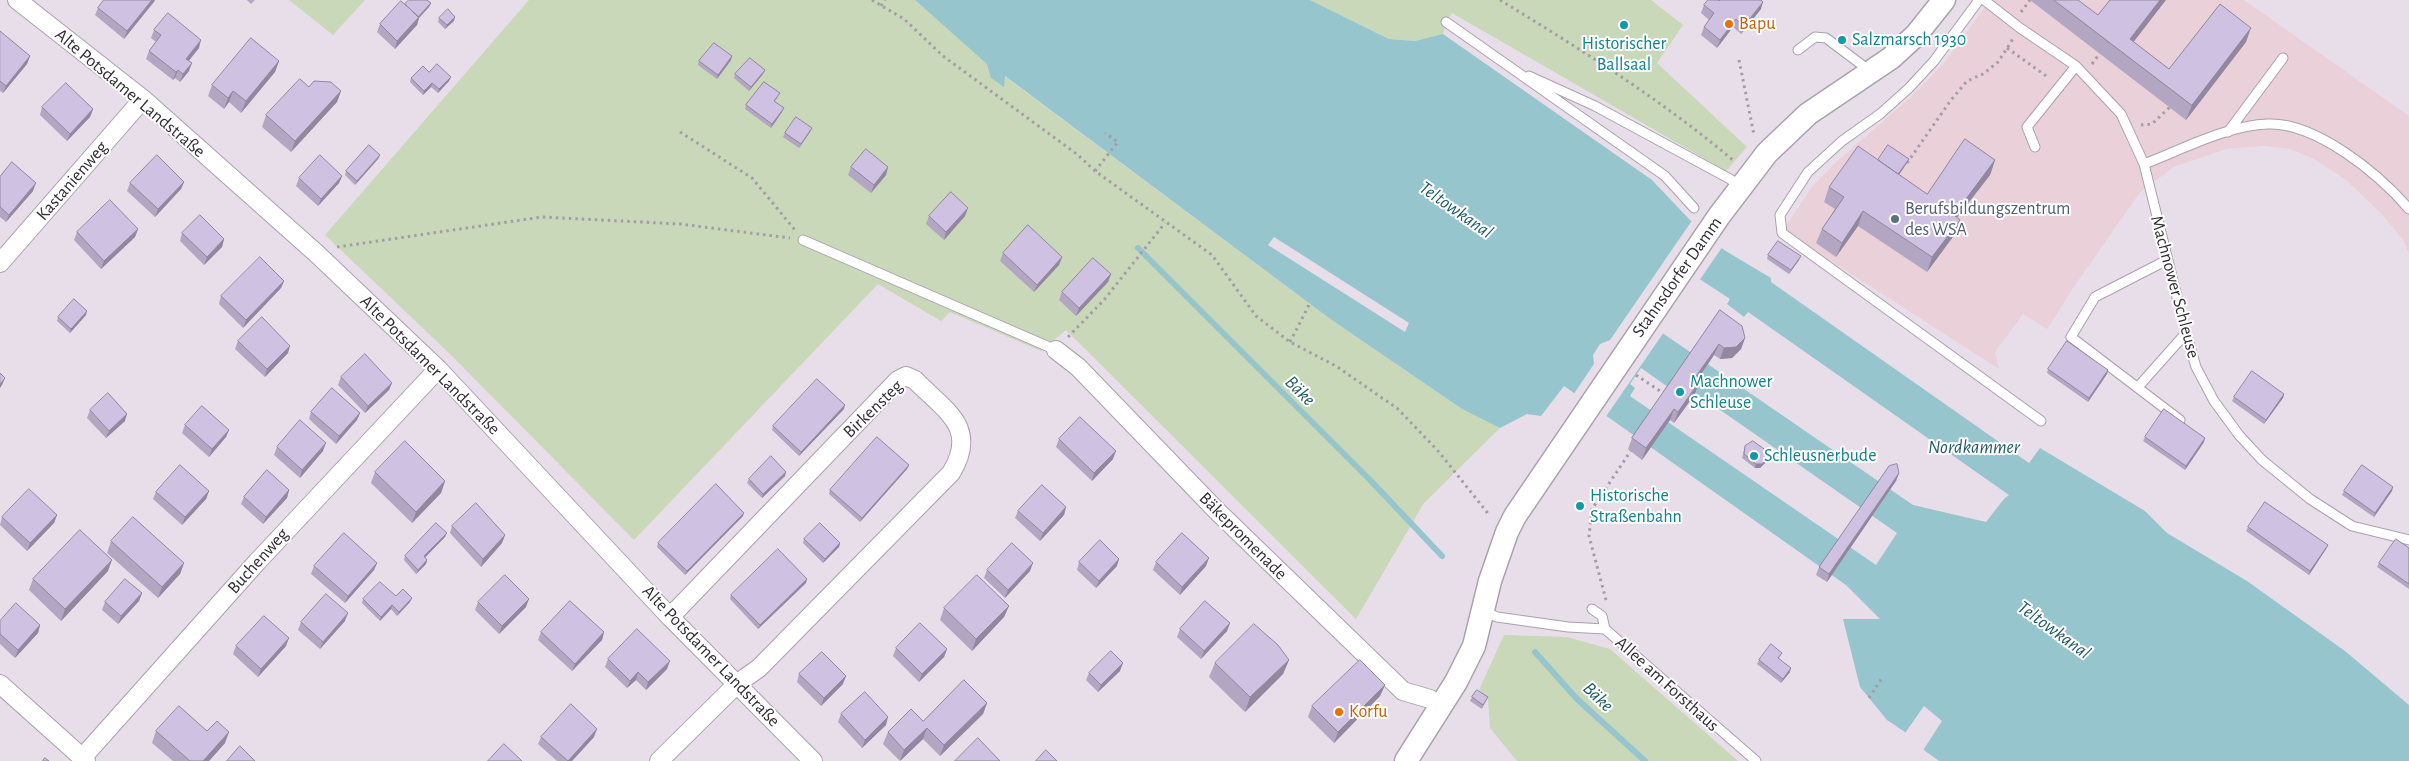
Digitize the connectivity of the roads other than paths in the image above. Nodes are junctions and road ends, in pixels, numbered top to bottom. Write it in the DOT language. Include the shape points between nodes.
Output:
graph roads {
  1 [pos="17,0"];
  2 [pos="1944,0"];
  3 [pos="1979,0"];
  4 [pos="1984,0"];
  5 [pos="1446,22"];
  6 [pos="1798,50"];
  7 [pos="2282,58"];
  8 [pos="1508,66"];
  9 [pos="2076,66"];
  10 [pos="1872,72"];
  11 [pos="144,99"];
  12 [pos="2228,132"];
  13 [pos="2035,147"];
  14 [pos="2144,164"];
  15 [pos="1741,176"];
  16 [pos="1694,208"];
  17 [pos="2409,209"];
  18 [pos="803,240"];
  19 [pos="2167,260"];
  20 [pos="0,263"];
  21 [pos="2186,333"];
  22 [pos="1056,350"];
  23 [pos="438,368"];
  24 [pos="2138,387"];
  25 [pos="2180,420"];
  26 [pos="2041,421"];
  27 [pos="2409,540"];
  28 [pos="1592,609"];
  29 [pos="1483,611"];
  30 [pos="670,617"];
  31 [pos="1606,629"];
  32 [pos="0,684"];
  33 [pos="738,684"];
  34 [pos="1441,707"];
  35 [pos="84,759"];
  36 [pos="658,761"];
  37 [pos="814,761"];
  38 [pos="1406,761"];
  39 [pos="1756,761"];
  1 -- 11 [label="street, Alte Potsdamer Landstraße"];
  2 -- 10 [label="street, Stahnsdorfer Damm" via="1916,35"];
  3 -- 26 [label="lane" via="1934,61 1909,88 1808,172 1780,215 1782,233"];
  4 -- 9 [label="lane, Machnower Schleuse"];
  5 -- 8 [label="lane"];
  6 -- 10 [label="lane" via="1815,37 1826,38"];
  7 -- 12 [label="lane"];
  8 -- 15 [label="lane" via="1595,106 1730,178"];
  8 -- 16 [label="lane" via="1665,176"];
  9 -- 13 [label="lane" via="2027,127"];
  9 -- 14 [label="lane, Machnower Schleuse" via="2121,114"];
  10 -- 15 [label="street, Stahnsdorfer Damm" via="1808,114"];
  11 -- 20 [label="street, Kastanienweg"];
  11 -- 23 [label="street, Alte Potsdamer Landstraße"];
  12 -- 14 [label="lane"];
  12 -- 17 [label="lane" via="2269,124 2301,130 2352,158 2392,188"];
  14 -- 19 [label="lane, Machnower Schleuse"];
  15 -- 29 [label="street, Stahnsdorfer Damm" via="1719,216 1530,491 1507,532"];
  18 -- 22 [label="lane"];
  19 -- 21 [label="lane, Machnower Schleuse"];
  19 -- 24 [label="lane" via="2095,297 2071,337"];
  21 -- 24 [label="lane"];
  21 -- 27 [label="lane, Machnower Schleuse" via="2196,367 2214,401 2262,460 2310,499 2352,526"];
  22 -- 34 [label="street, Bäkepromenade" via="1078,367 1216,510 1403,691 1430,699"];
  23 -- 30 [label="street, Alte Potsdamer Landstraße"];
  23 -- 35 [label="street, Buchenweg" via="257,562"];
  24 -- 25 [label="lane"];
  28 -- 31 [label="lane" via="1602,616"];
  29 -- 31 [label="lane, Allee am Forsthaus" via="1497,617"];
  29 -- 34 [label="street, Stahnsdorfer Damm" via="1474,646"];
  30 -- 33 [label="street, Alte Potsdamer Landstraße"];
  30 -- 33 [label="street, Birkensteg" via="898,380 906,376 915,380 960,426 963,438 958,461 951,473 766,661"];
  31 -- 39 [label="lane, Allee am Forsthaus"];
  32 -- 35 [label="street"];
  33 -- 36 [label="street"];
  33 -- 37 [label="street, Alte Potsdamer Landstraße"];
  34 -- 38 [label="street, Stahnsdorfer Damm"];
}
